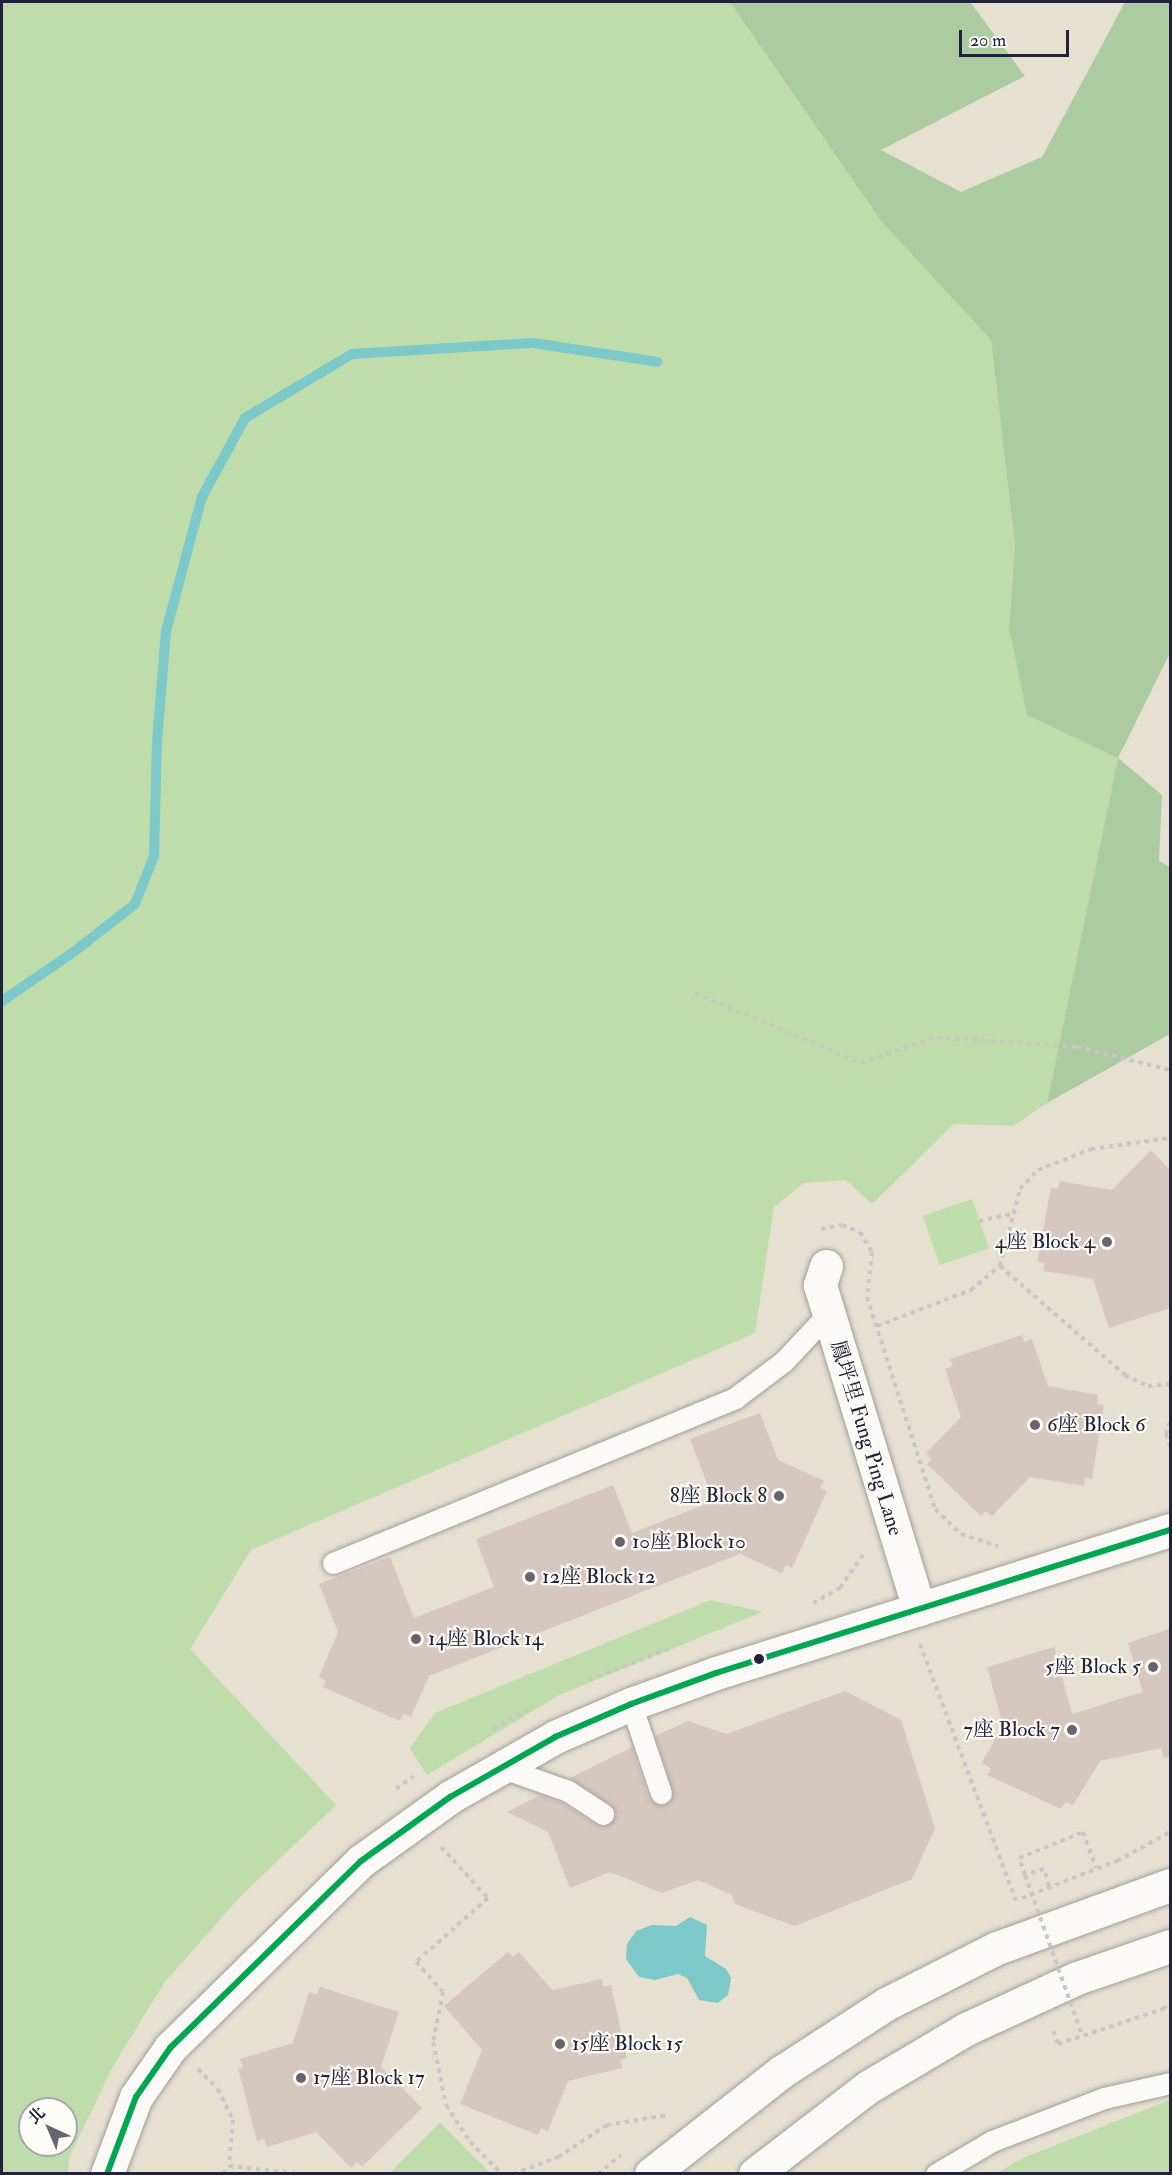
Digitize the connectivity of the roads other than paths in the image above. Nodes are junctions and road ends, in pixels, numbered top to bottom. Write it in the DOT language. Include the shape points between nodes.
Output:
graph roads {
  1 [pos="826,1266"];
  2 [pos="828,1314"];
  3 [pos="1170,1530"];
  4 [pos="333,1563"];
  5 [pos="919,1623"];
  6 [pos="631,1704"];
  7 [pos="500,1767"];
  8 [pos="661,1793"];
  9 [pos="603,1814"];
  10 [pos="1170,1885"];
  11 [pos="1170,1946"];
  12 [pos="1170,2082"];
  13 [pos="107,2174"];
  14 [pos="651,2174"];
  15 [pos="755,2174"];
  16 [pos="936,2174"];
  1 -- 2 [label="main road, 鳳坪里 Fung Ping Lane" via="820,1285"];
  2 -- 4 [label="lane" via="783,1362 735,1398"];
  2 -- 5 [label="main road, 鳳坪里 Fung Ping Lane"];
  3 -- 5 [label="main road"];
  5 -- 6 [label="main road"];
  6 -- 7 [label="main road" via="555,1737"];
  6 -- 8 [label="lane"];
  7 -- 9 [label="lane" via="568,1791"];
  7 -- 13 [label="main road" via="450,1797 361,1861 170,2048 135,2097"];
  10 -- 14 [label="main road" via="997,1948 886,2004 781,2072"];
  11 -- 15 [label="main road" via="1077,1978 966,2029 868,2087"];
  12 -- 16 [label="lane" via="1104,2098 992,2141"];
}
